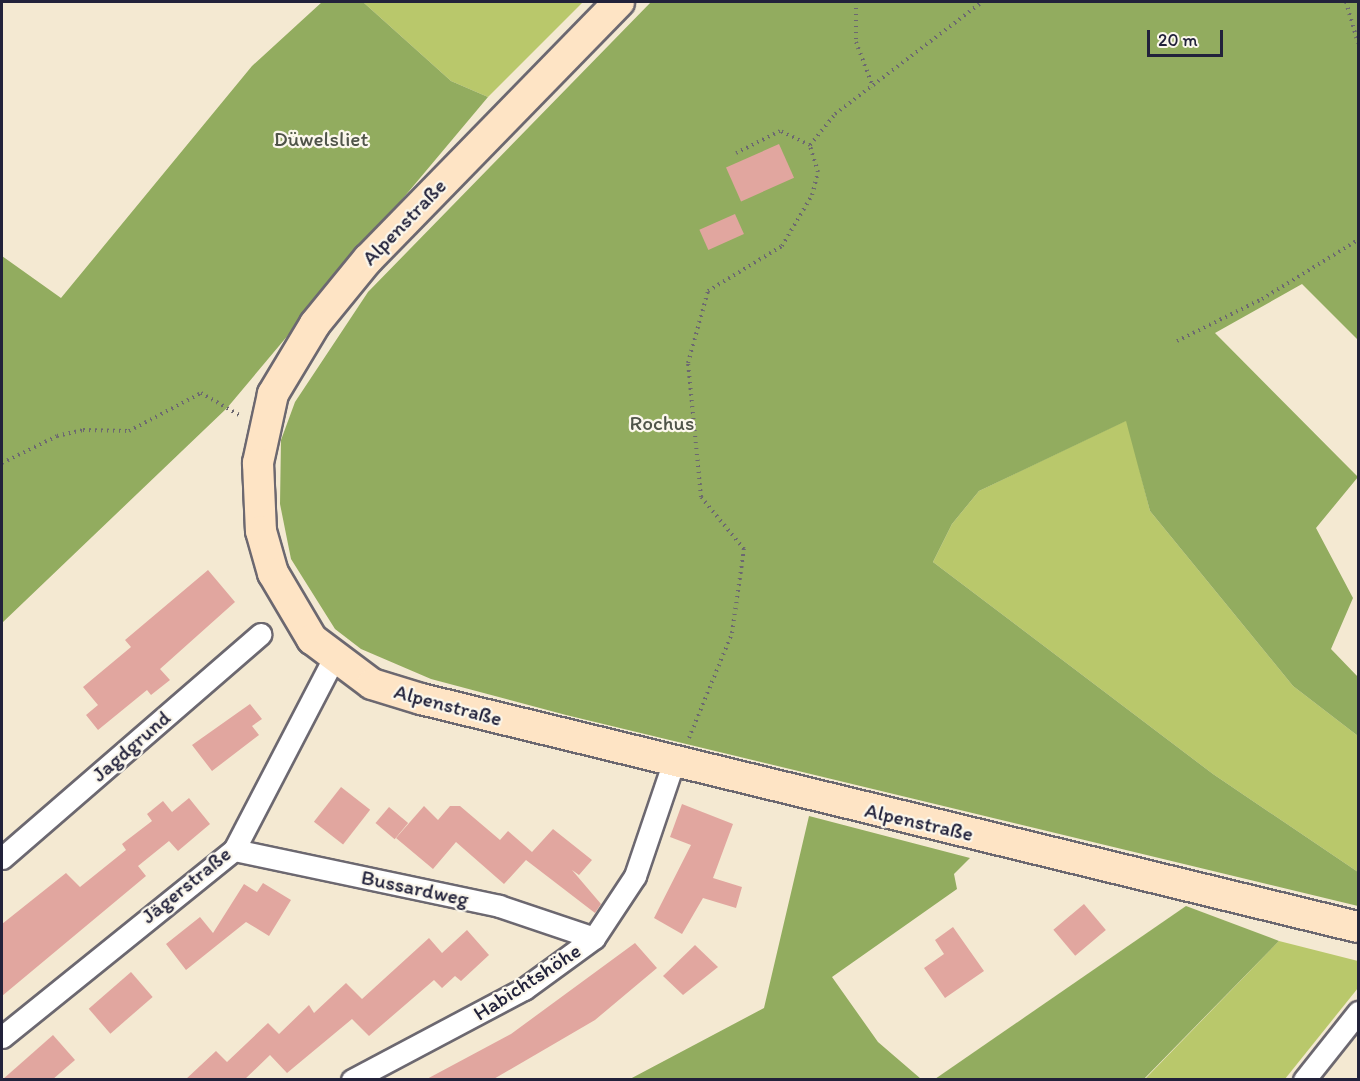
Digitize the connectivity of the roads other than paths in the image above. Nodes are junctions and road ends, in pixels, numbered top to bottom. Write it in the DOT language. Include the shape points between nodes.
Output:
graph roads {
  1 [pos="619,2"];
  2 [pos="261,634"];
  3 [pos="334,658"];
  4 [pos="673,764"];
  5 [pos="234,850"];
  6 [pos="2,858"];
  7 [pos="1359,927"];
  8 [pos="594,938"];
  9 [pos="1359,1012"];
  10 [pos="2,1037"];
  11 [pos="352,1080"];
  12 [pos="1304,1080"];
  1 -- 3 [label="street, Alpenstraße" via="368,259 315,324 273,394 258,463 261,531 273,573 291,607 312,639"];
  2 -- 6 [label="street, Jagdgrund"];
  3 -- 4 [label="street, Alpenstraße" via="372,684"];
  3 -- 5 [label="street, Jägerstraße"];
  4 -- 7 [label="street, Alpenstraße"];
  4 -- 8 [label="street, Habichtshöhe" via="635,876"];
  5 -- 8 [label="street, Bussardweg" via="499,906"];
  5 -- 10 [label="street, Jägerstraße"];
  8 -- 11 [label="street, Habichtshöhe" via="524,989"];
  9 -- 12 [label="street"];
}
